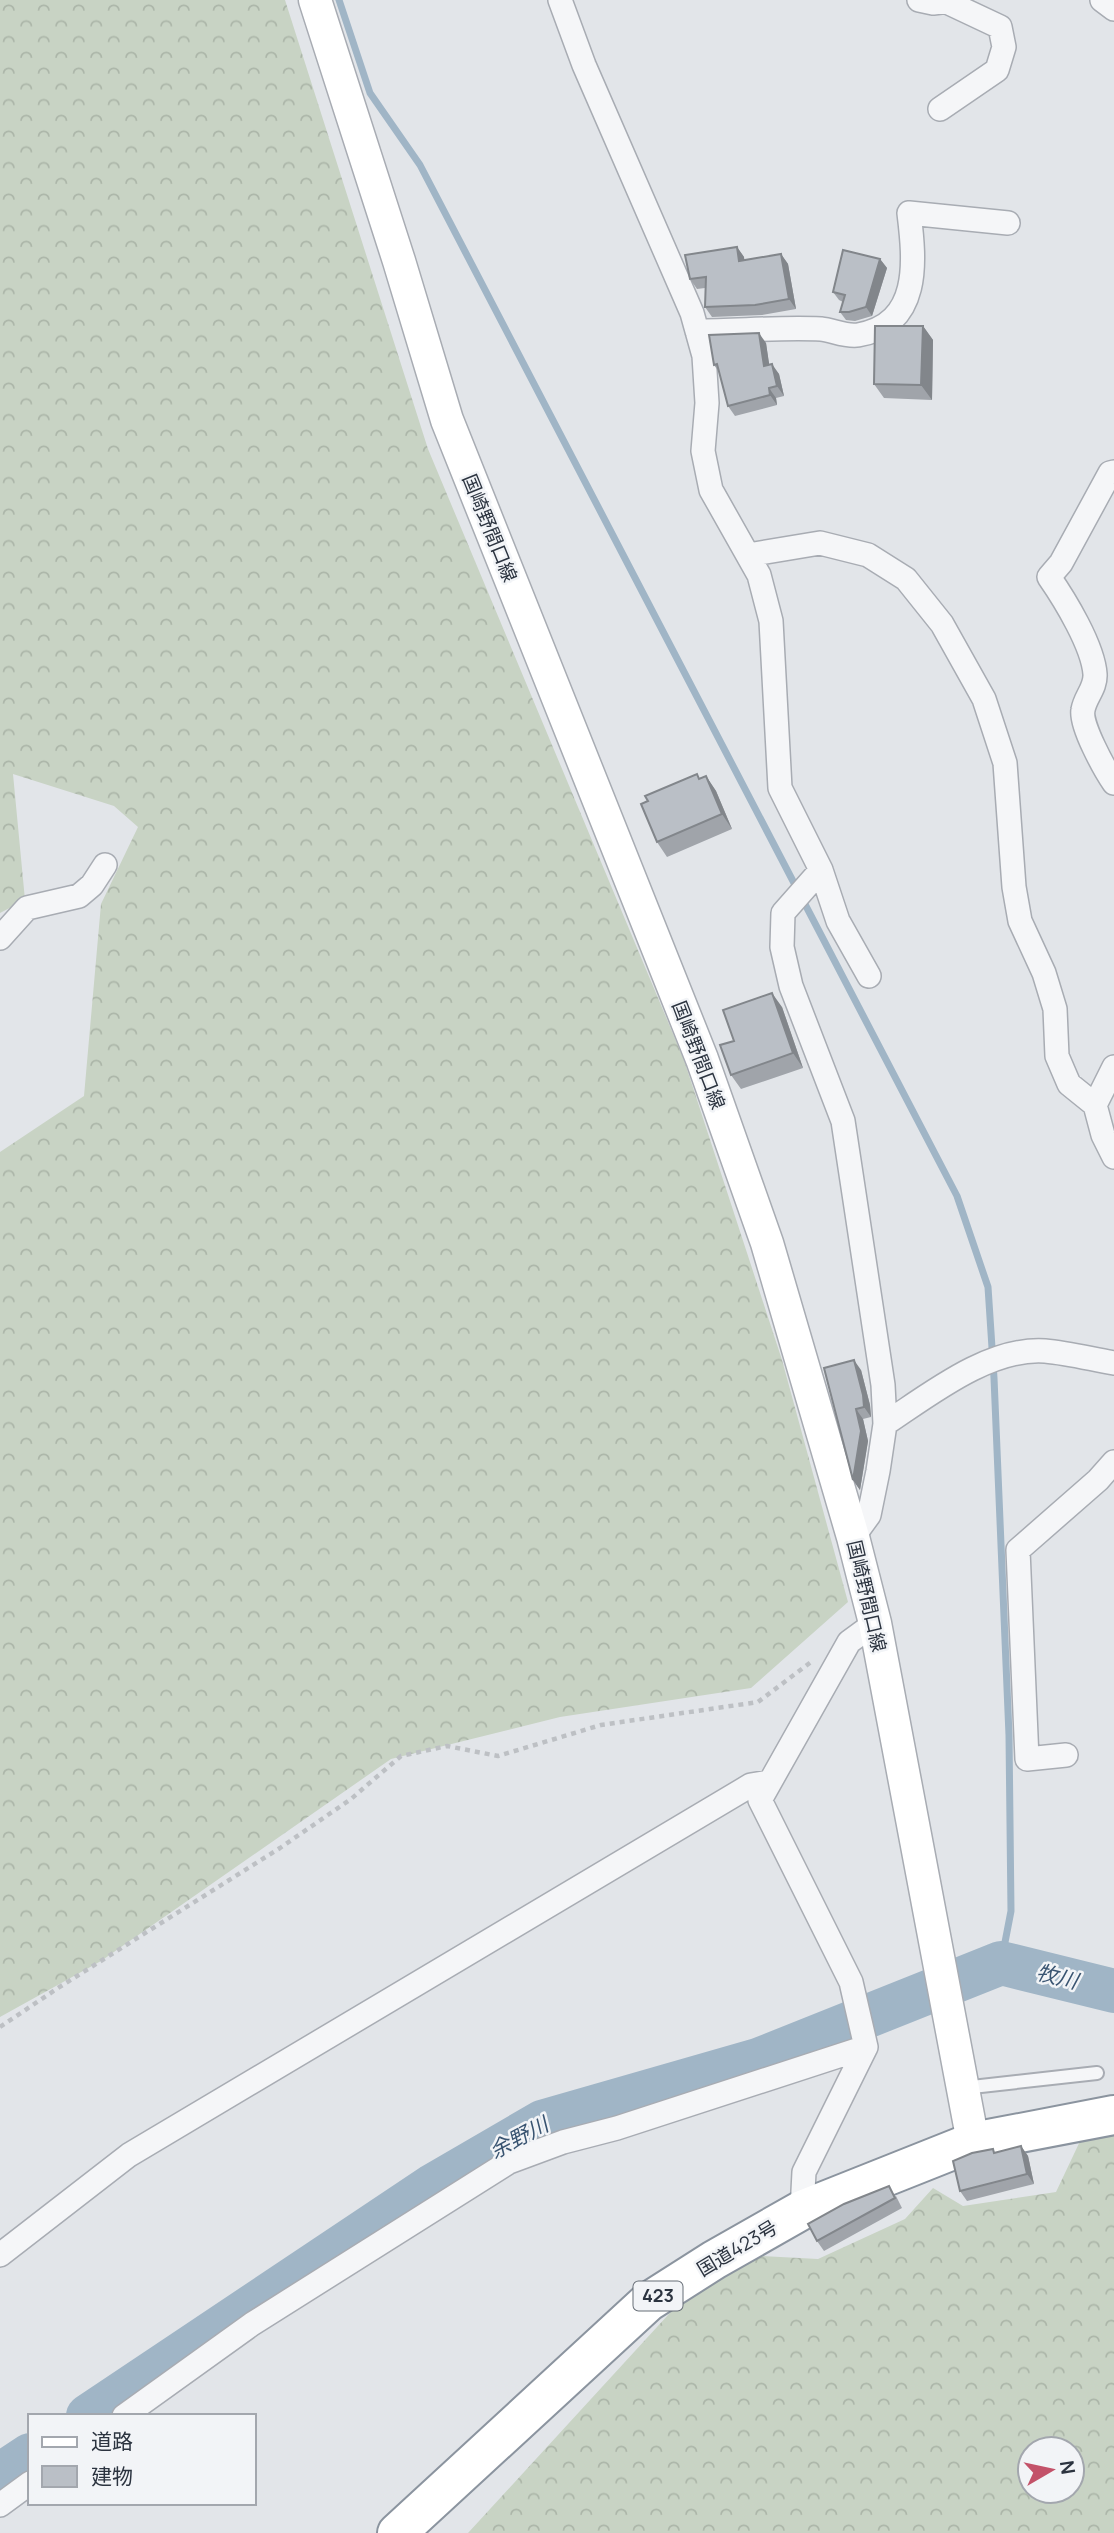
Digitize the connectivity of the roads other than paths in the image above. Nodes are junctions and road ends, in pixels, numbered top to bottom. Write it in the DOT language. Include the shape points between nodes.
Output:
graph roads {
  1 [pos="315,0"];
  2 [pos="560,0"];
  3 [pos="919,0"];
  4 [pos="1102,0"];
  5 [pos="952,1"];
  6 [pos="1114,9"];
  7 [pos="940,109"];
  8 [pos="1008,223"];
  9 [pos="697,331"];
  10 [pos="1114,472"];
  11 [pos="748,555"];
  12 [pos="1111,772"];
  13 [pos="105,865"];
  14 [pos="821,870"];
  15 [pos="0,938"];
  16 [pos="869,976"];
  17 [pos="1114,1068"];
  18 [pos="1095,1105"];
  19 [pos="1114,1157"];
  20 [pos="1114,1363"];
  21 [pos="885,1424"];
  22 [pos="1114,1462"];
  23 [pos="853,1537"];
  24 [pos="874,1623"];
  25 [pos="1066,1755"];
  26 [pos="769,1783"];
  27 [pos="866,2047"];
  28 [pos="1097,2073"];
  29 [pos="963,2088"];
  30 [pos="1114,2115"];
  31 [pos="973,2142"];
  32 [pos="802,2210"];
  33 [pos="0,2255"];
  34 [pos="127,2414"];
  35 [pos="28,2484"];
  36 [pos="0,2505"];
  37 [pos="397,2533"];
  1 -- 23 [label="main road, 国崎野間口線" via="447,420 702,1059 767,1243"];
  2 -- 9 [label="street"];
  3 -- 5 [label="street"];
  4 -- 6 [label="street"];
  5 -- 7 [label="street" via="1000,27 1004,47 997,70"];
  8 -- 9 [label="street" via="909,213 912,286 899,313 883,326 856,336 822,329"];
  9 -- 11 [label="street" via="704,356 703,451 711,491"];
  10 -- 12 [label="street" via="1049,576 1085,642 1095,674 1083,721"];
  11 -- 14 [label="street" via="760,575 771,621 780,788"];
  11 -- 18 [label="street" via="820,543 868,555 906,579 942,624 984,699 1005,763 1020,921 1055,1009 1057,1056 1069,1084"];
  13 -- 15 [label="street" via="79,896 27,908"];
  14 -- 16 [label="street" via="838,921"];
  14 -- 21 [label="street" via="783,913 782,947 791,986 843,1121"];
  17 -- 18 [label="street"];
  18 -- 19 [label="street"];
  20 -- 21 [label="street" via="1042,1351 1014,1354 967,1370"];
  21 -- 23 [label="street" via="869,1515"];
  22 -- 25 [label="street" via="1018,1550 1027,1759"];
  23 -- 24 [label="main road, 国崎野間口線"];
  24 -- 26 [label="street" via="849,1642"];
  24 -- 29 [label="main road, 国崎野間口線"];
  26 -- 27 [label="street" via="760,1800 851,1982"];
  26 -- 33 [label="street" via="751,1785 129,2155"];
  27 -- 32 [label="street" via="804,2172"];
  27 -- 34 [label="street" via="509,2162 252,2324"];
  28 -- 29 [label="lane"];
  29 -- 31 [label="main road, 国崎野間口線"];
  30 -- 31 [label="highway, 国道423号 / 423"];
  31 -- 32 [label="highway, 国道423号 / 423"];
  32 -- 37 [label="highway, 国道423号 / 423" via="648,2302"];
  35 -- 36 [label="street"];
}
